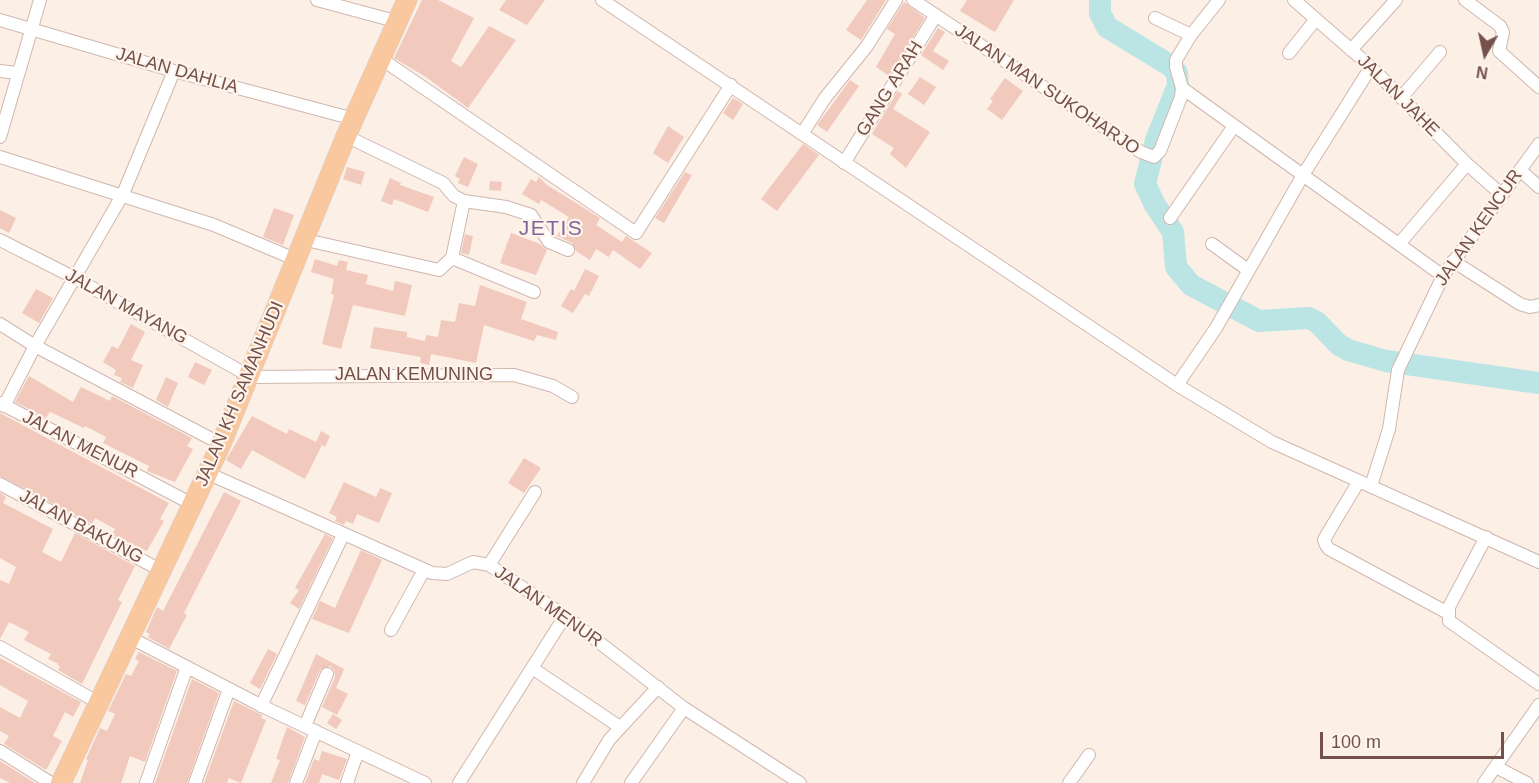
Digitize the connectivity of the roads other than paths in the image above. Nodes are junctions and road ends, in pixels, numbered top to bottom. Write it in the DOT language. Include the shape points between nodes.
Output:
graph roads {
  1 [pos="40,0"];
  2 [pos="317,0"];
  3 [pos="407,0"];
  4 [pos="602,0"];
  5 [pos="896,0"];
  6 [pos="913,0"];
  7 [pos="1219,0"];
  8 [pos="1294,0"];
  9 [pos="1396,0"];
  10 [pos="1465,0"];
  11 [pos="936,15"];
  12 [pos="1155,18"];
  13 [pos="1316,19"];
  14 [pos="0,20"];
  15 [pos="395,21"];
  16 [pos="33,30"];
  17 [pos="1191,35"];
  18 [pos="1351,50"];
  19 [pos="1440,52"];
  20 [pos="1288,53"];
  21 [pos="380,58"];
  22 [pos="1371,67"];
  23 [pos="0,71"];
  24 [pos="174,71"];
  25 [pos="17,73"];
  26 [pos="731,85"];
  27 [pos="1539,87"];
  28 [pos="1182,88"];
  29 [pos="1401,98"];
  30 [pos="1234,126"];
  31 [pos="350,128"];
  32 [pos="802,134"];
  33 [pos="0,137"];
  34 [pos="1539,144"];
  35 [pos="0,157"];
  36 [pos="844,163"];
  37 [pos="1467,164"];
  38 [pos="1520,170"];
  39 [pos="1303,175"];
  40 [pos="1539,187"];
  41 [pos="123,194"];
  42 [pos="1501,194"];
  43 [pos="464,201"];
  44 [pos="1170,218"];
  45 [pos="0,240"];
  46 [pos="306,240"];
  47 [pos="1212,244"];
  48 [pos="1399,244"];
  49 [pos="568,250"];
  50 [pos="452,258"];
  51 [pos="297,260"];
  52 [pos="1453,261"];
  53 [pos="1248,270"];
  54 [pos="1443,276"];
  55 [pos="75,278"];
  56 [pos="534,292"];
  57 [pos="1539,305"];
  58 [pos="0,324"];
  59 [pos="35,346"];
  60 [pos="250,377"];
  61 [pos="1177,385"];
  62 [pos="572,397"];
  63 [pos="2,405"];
  64 [pos="221,444"];
  65 [pos="207,473"];
  66 [pos="1359,481"];
  67 [pos="0,484"];
  68 [pos="1371,486"];
  69 [pos="535,492"];
  70 [pos="192,504"];
  71 [pos="343,535"];
  72 [pos="1486,537"];
  73 [pos="1538,559"];
  74 [pos="489,565"];
  75 [pos="162,570"];
  76 [pos="424,570"];
  77 [pos="1448,613"];
  78 [pos="565,616"];
  79 [pos="391,630"];
  80 [pos="129,637"];
  81 [pos="0,647"];
  82 [pos="187,667"];
  83 [pos="532,668"];
  84 [pos="327,674"];
  85 [pos="1539,684"];
  86 [pos="658,687"];
  87 [pos="229,689"];
  88 [pos="99,703"];
  89 [pos="1539,705"];
  90 [pos="261,706"];
  91 [pos="684,708"];
  92 [pos="620,727"];
  93 [pos="310,729"];
  94 [pos="0,751"];
  95 [pos="358,751"];
  96 [pos="1089,755"];
  97 [pos="1496,766"];
  98 [pos="51,783"];
  99 [pos="61,783"];
  100 [pos="146,783"];
  101 [pos="195,783"];
  102 [pos="296,783"];
  103 [pos="347,783"];
  104 [pos="425,783"];
  105 [pos="459,783"];
  106 [pos="583,783"];
  107 [pos="631,783"];
  108 [pos="800,783"];
  109 [pos="1069,783"];
  110 [pos="1484,783"];
  111 [pos="1527,783"];
  1 -- 16 [label="street"];
  2 -- 15 [label="street"];
  3 -- 15 [label="main road, JALAN KH SAMANHUDI"];
  4 -- 26 [label="street"];
  5 -- 32 [label="street"];
  6 -- 11 [label="street, JALAN MAN SUKOHARJO"];
  7 -- 17 [label="street, JALAN MAN SUKOHARJO"];
  8 -- 13 [label="street, JALAN JAHE"];
  9 -- 18 [label="street"];
  10 -- 27 [label="street" via="1500,26 1503,32 1499,51"];
  11 -- 28 [label="street, JALAN MAN SUKOHARJO" via="1149,156 1160,151"];
  11 -- 36 [label="street, GANG ARAH"];
  12 -- 17 [label="street"];
  13 -- 18 [label="street, JALAN JAHE"];
  13 -- 20 [label="street"];
  14 -- 16 [label="street, JALAN DAHLIA"];
  15 -- 21 [label="main road, JALAN KH SAMANHUDI"];
  16 -- 24 [label="street, JALAN DAHLIA"];
  16 -- 25 [label="street"];
  17 -- 28 [label="street, JALAN MAN SUKOHARJO" via="1176,64"];
  18 -- 22 [label="street, JALAN JAHE"];
  19 -- 29 [label="street"];
  21 -- 26 [label="street" via="636,233"];
  21 -- 31 [label="main road, JALAN KH SAMANHUDI"];
  22 -- 29 [label="street, JALAN JAHE"];
  22 -- 39 [label="street"];
  23 -- 25 [label="street"];
  24 -- 31 [label="street, JALAN DAHLIA"];
  24 -- 41 [label="street"];
  25 -- 33 [label="street"];
  26 -- 32 [label="street"];
  28 -- 30 [label="street"];
  29 -- 37 [label="street, JALAN JAHE"];
  30 -- 39 [label="street"];
  30 -- 44 [label="street"];
  31 -- 43 [label="street, JALAN DAHLIA" via="443,183"];
  31 -- 46 [label="main road, JALAN KH SAMANHUDI"];
  32 -- 36 [label="street"];
  34 -- 38 [label="street, JALAN KENCUR"];
  35 -- 41 [label="street"];
  36 -- 61 [label="street"];
  37 -- 42 [label="street, JALAN JAHE"];
  37 -- 48 [label="street"];
  38 -- 40 [label="street"];
  38 -- 42 [label="street, JALAN KENCUR"];
  39 -- 48 [label="street"];
  39 -- 53 [label="street"];
  41 -- 51 [label="street" via="214,225"];
  41 -- 55 [label="street"];
  42 -- 52 [label="street, JALAN KENCUR"];
  43 -- 49 [label="street" via="524,211 539,224 549,242"];
  43 -- 50 [label="street"];
  45 -- 55 [label="street, JALAN MAYANG"];
  46 -- 50 [label="street" via="440,270"];
  46 -- 51 [label="main road, JALAN KH SAMANHUDI"];
  47 -- 53 [label="street"];
  48 -- 54 [label="street"];
  50 -- 56 [label="street"];
  51 -- 60 [label="main road, JALAN KH SAMANHUDI"];
  52 -- 54 [label="street, JALAN KENCUR"];
  52 -- 57 [label="street" via="1520,304"];
  53 -- 61 [label="street" via="1216,328"];
  54 -- 68 [label="street, JALAN KENCUR" via="1397,375 1389,429"];
  55 -- 59 [label="street"];
  55 -- 60 [label="street, JALAN MAYANG"];
  58 -- 59 [label="street"];
  59 -- 63 [label="street"];
  59 -- 64 [label="street"];
  60 -- 62 [label="street, JALAN KEMUNING" via="514,375 545,383"];
  60 -- 64 [label="main road, JALAN KH SAMANHUDI"];
  61 -- 66 [label="street" via="1272,442"];
  63 -- 70 [label="street, JALAN MENUR"];
  64 -- 65 [label="main road, JALAN KH SAMANHUDI"];
  65 -- 70 [label="main road, JALAN KH SAMANHUDI"];
  65 -- 71 [label="street, JALAN MENUR"];
  66 -- 68 [label="street"];
  66 -- 77 [label="street" via="1324,540 1326,545"];
  67 -- 75 [label="street, JALAN BAKUNG"];
  68 -- 72 [label="street"];
  69 -- 74 [label="street"];
  70 -- 75 [label="main road, JALAN KH SAMANHUDI"];
  71 -- 76 [label="street, JALAN MENUR"];
  71 -- 90 [label="street"];
  72 -- 73 [label="street"];
  72 -- 77 [label="street"];
  74 -- 76 [label="street, JALAN MENUR" via="473,562 447,574"];
  74 -- 78 [label="street, JALAN MENUR"];
  75 -- 80 [label="main road, JALAN KH SAMANHUDI"];
  76 -- 79 [label="street"];
  77 -- 85 [label="street" via="1454,626"];
  78 -- 83 [label="street"];
  78 -- 86 [label="street, JALAN MENUR"];
  80 -- 82 [label="street"];
  80 -- 88 [label="main road, JALAN KH SAMANHUDI"];
  81 -- 88 [label="street"];
  82 -- 87 [label="street"];
  82 -- 100 [label="street"];
  83 -- 92 [label="street"];
  83 -- 105 [label="street"];
  84 -- 93 [label="street"];
  86 -- 91 [label="street, JALAN MENUR"];
  86 -- 92 [label="street"];
  87 -- 90 [label="street"];
  87 -- 101 [label="street"];
  88 -- 99 [label="main road, JALAN KH SAMANHUDI"];
  89 -- 97 [label="street"];
  90 -- 93 [label="street"];
  91 -- 107 [label="street"];
  91 -- 108 [label="street, JALAN MENUR"];
  92 -- 106 [label="street"];
  93 -- 95 [label="street"];
  93 -- 102 [label="street"];
  94 -- 98 [label="street"];
  95 -- 103 [label="street"];
  95 -- 104 [label="street"];
  96 -- 109 [label="street"];
  97 -- 110 [label="street"];
  97 -- 111 [label="street"];
}
